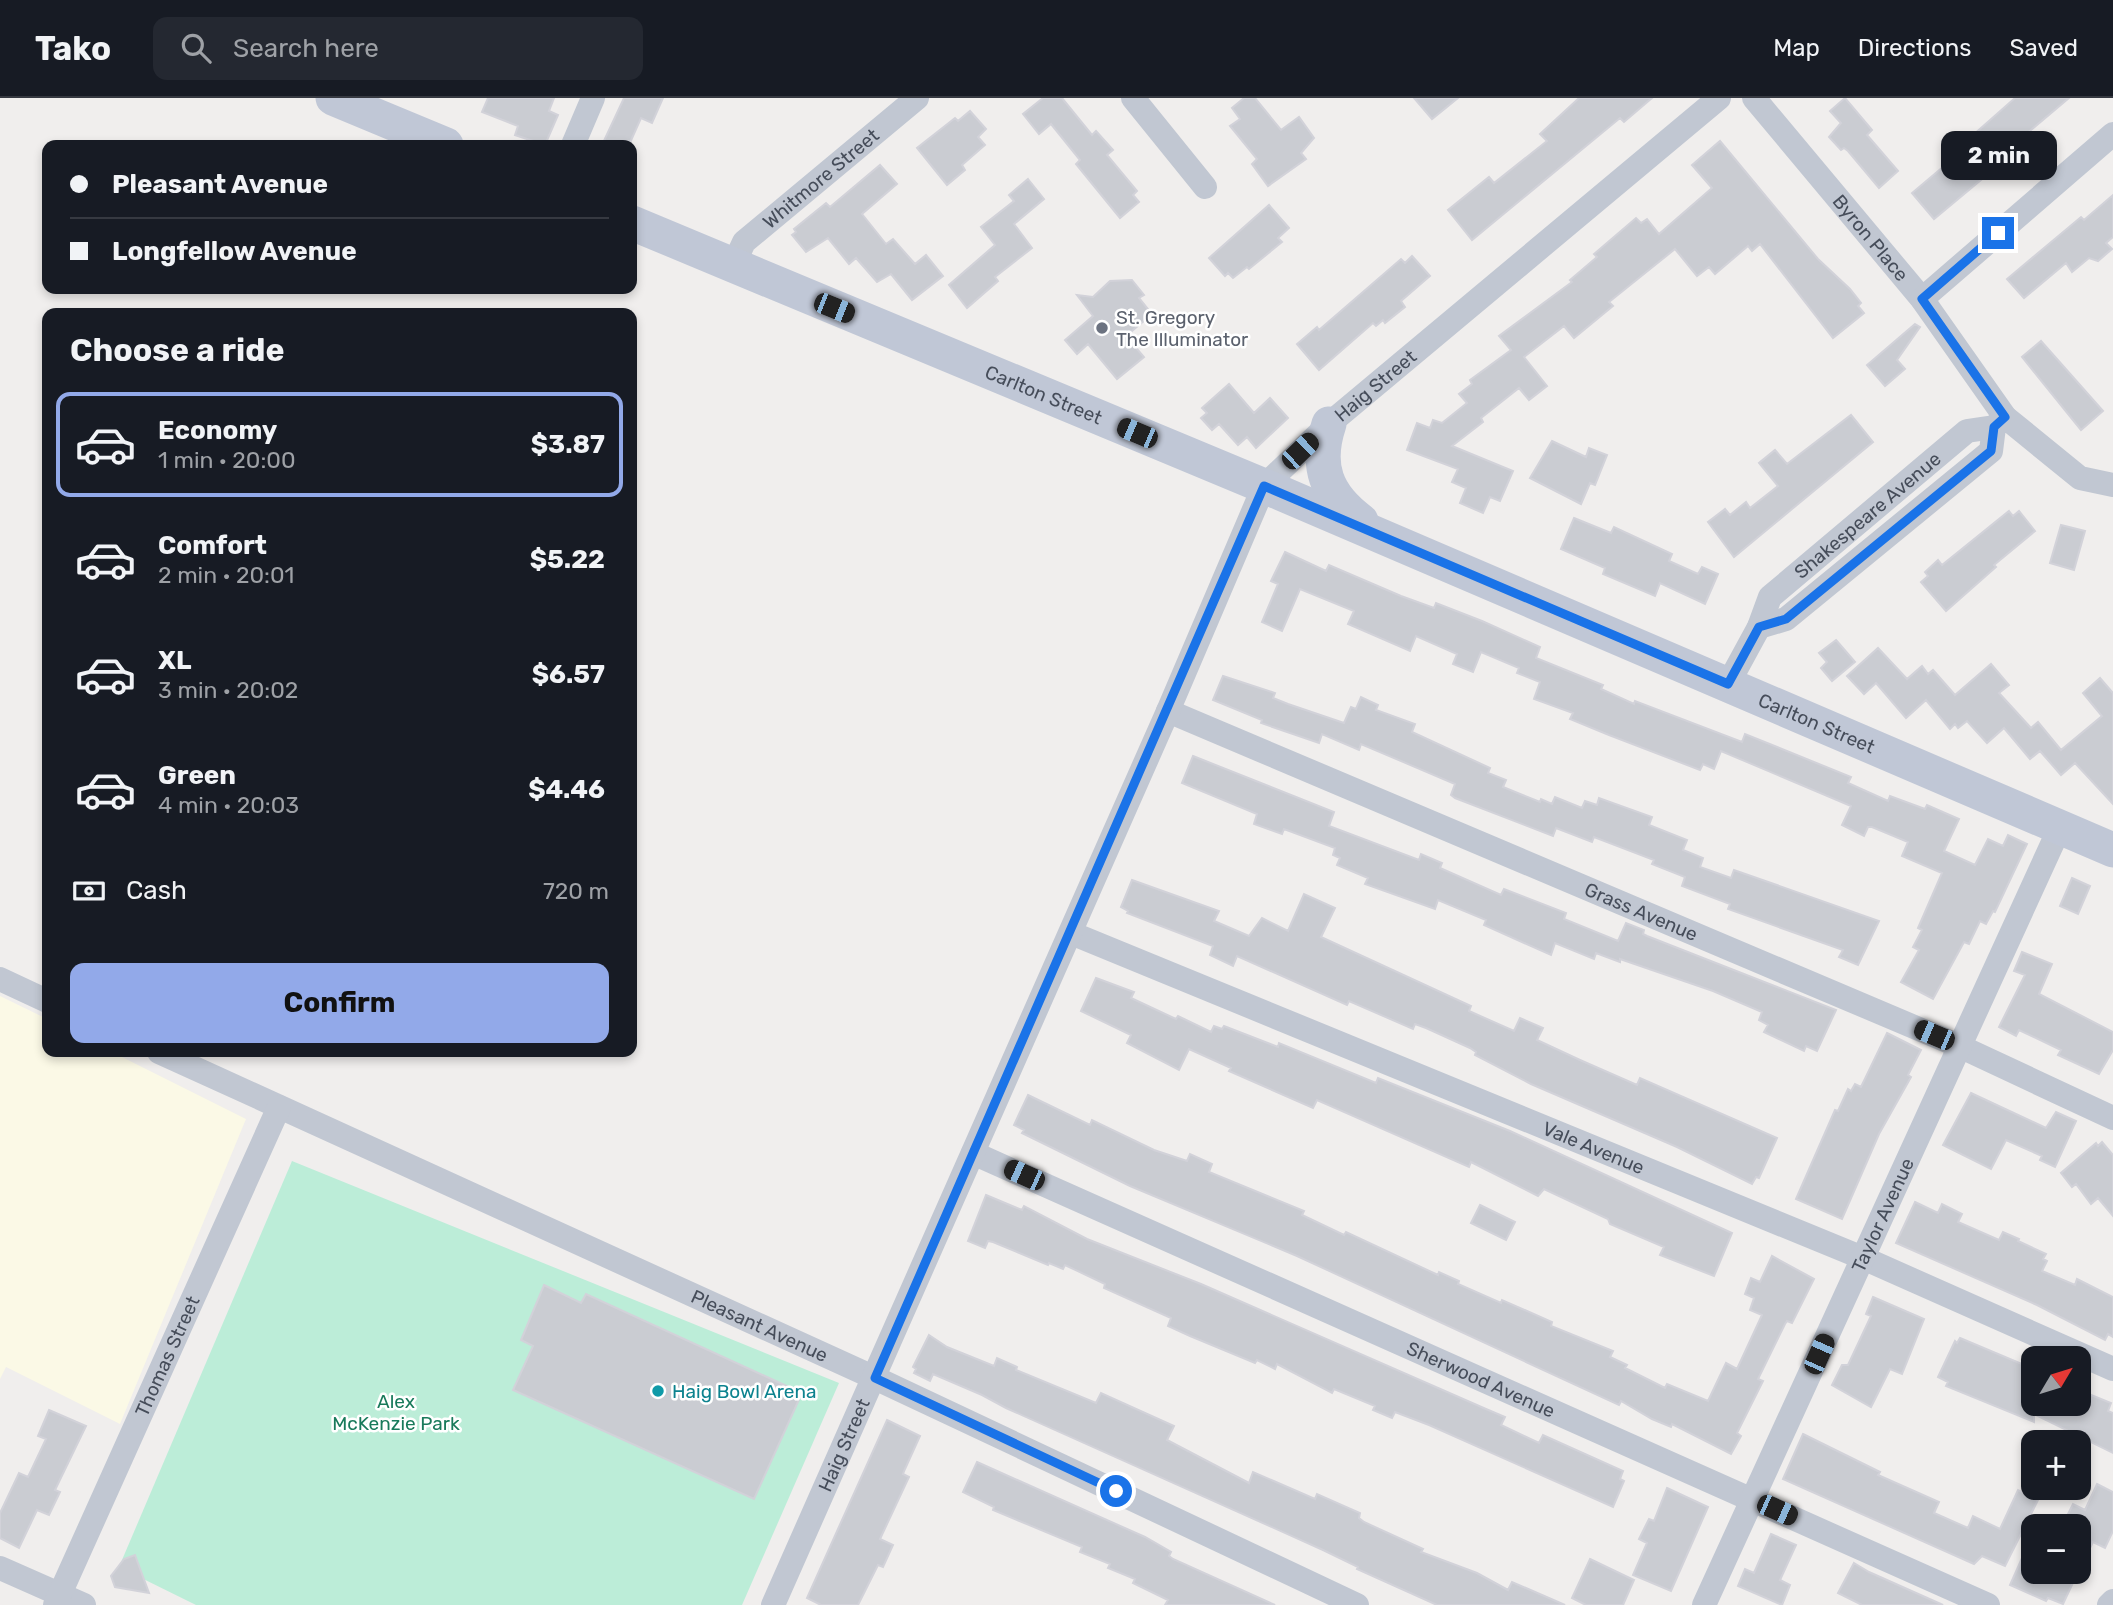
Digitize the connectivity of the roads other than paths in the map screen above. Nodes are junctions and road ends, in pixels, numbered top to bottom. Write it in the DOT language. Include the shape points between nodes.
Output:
graph roads {
  1 [pos="333,98"];
  2 [pos="593,98"];
  3 [pos="917,98"];
  4 [pos="1133,98"];
  5 [pos="1719,98"];
  6 [pos="1754,98"];
  7 [pos="2113,134"];
  8 [pos="434,140"];
  9 [pos="575,140"];
  10 [pos="1205,187"];
  11 [pos="637,225"];
  12 [pos="733,266"];
  13 [pos="1922,299"];
  14 [pos="1999,422"];
  15 [pos="1329,424"];
  16 [pos="2113,485"];
  17 [pos="1264,486"];
  18 [pos="1381,536"];
  19 [pos="1728,684"];
  20 [pos="1168,711"];
  21 [pos="2060,827"];
  22 [pos="2113,850"];
  23 [pos="1071,933"];
  24 [pos="0,979"];
  25 [pos="42,999"];
  26 [pos="1959,1046"];
  27 [pos="170,1057"];
  28 [pos="279,1107"];
  29 [pos="2113,1118"];
  30 [pos="973,1153"];
  31 [pos="1863,1258"];
  32 [pos="2113,1369"];
  33 [pos="875,1378"];
  34 [pos="1753,1500"];
  35 [pos="0,1568"];
  36 [pos="57,1600"];
  37 [pos="84,1605"];
  38 [pos="772,1605"];
  39 [pos="1357,1605"];
  40 [pos="1704,1605"];
  41 [pos="1988,1605"];
  1 -- 8 [label="main road"];
  2 -- 9 [label="street"];
  3 -- 12 [label="street, Whitmore Street" via="744,242"];
  4 -- 10 [label="street"];
  5 -- 15 [label="street, Haig Street"];
  6 -- 13 [label="street, Byron Place"];
  7 -- 13 [label="street"];
  11 -- 12 [label="main road, Carlton Street"];
  12 -- 17 [label="main road, Carlton Street"];
  13 -- 14 [label="street, Byron Place"];
  14 -- 16 [label="street" via="2080,478"];
  14 -- 19 [label="street, Shakespeare Avenue" via="1967,430 1770,597"];
  15 -- 17 [label="street, Haig Street"];
  15 -- 18 [label="main road" via="1321,447 1326,477 1341,506"];
  17 -- 18 [label="main road, Carlton Street"];
  17 -- 20 [label="street, Haig Street"];
  18 -- 19 [label="main road, Carlton Street"];
  19 -- 21 [label="main road, Carlton Street"];
  20 -- 23 [label="street, Haig Street"];
  20 -- 26 [label="street, Grass Avenue"];
  21 -- 22 [label="main road, Carlton Street"];
  21 -- 26 [label="street, Taylor Avenue"];
  23 -- 30 [label="street, Haig Street"];
  23 -- 31 [label="street, Vale Avenue"];
  24 -- 25 [label="street"];
  26 -- 29 [label="street, Grass Avenue"];
  26 -- 31 [label="street, Taylor Avenue"];
  27 -- 28 [label="street, Pleasant Avenue"];
  28 -- 33 [label="street, Pleasant Avenue"];
  28 -- 36 [label="street, Thomas Street"];
  30 -- 33 [label="street, Haig Street"];
  30 -- 34 [label="street, Sherwood Avenue"];
  31 -- 32 [label="street, Vale Avenue"];
  31 -- 34 [label="street, Taylor Avenue"];
  33 -- 38 [label="street, Haig Street"];
  33 -- 39 [label="street, Pleasant Avenue"];
  34 -- 40 [label="street, Taylor Avenue"];
  34 -- 41 [label="street, Sherwood Avenue"];
  35 -- 36 [label="street"];
  36 -- 37 [label="street"];
}
